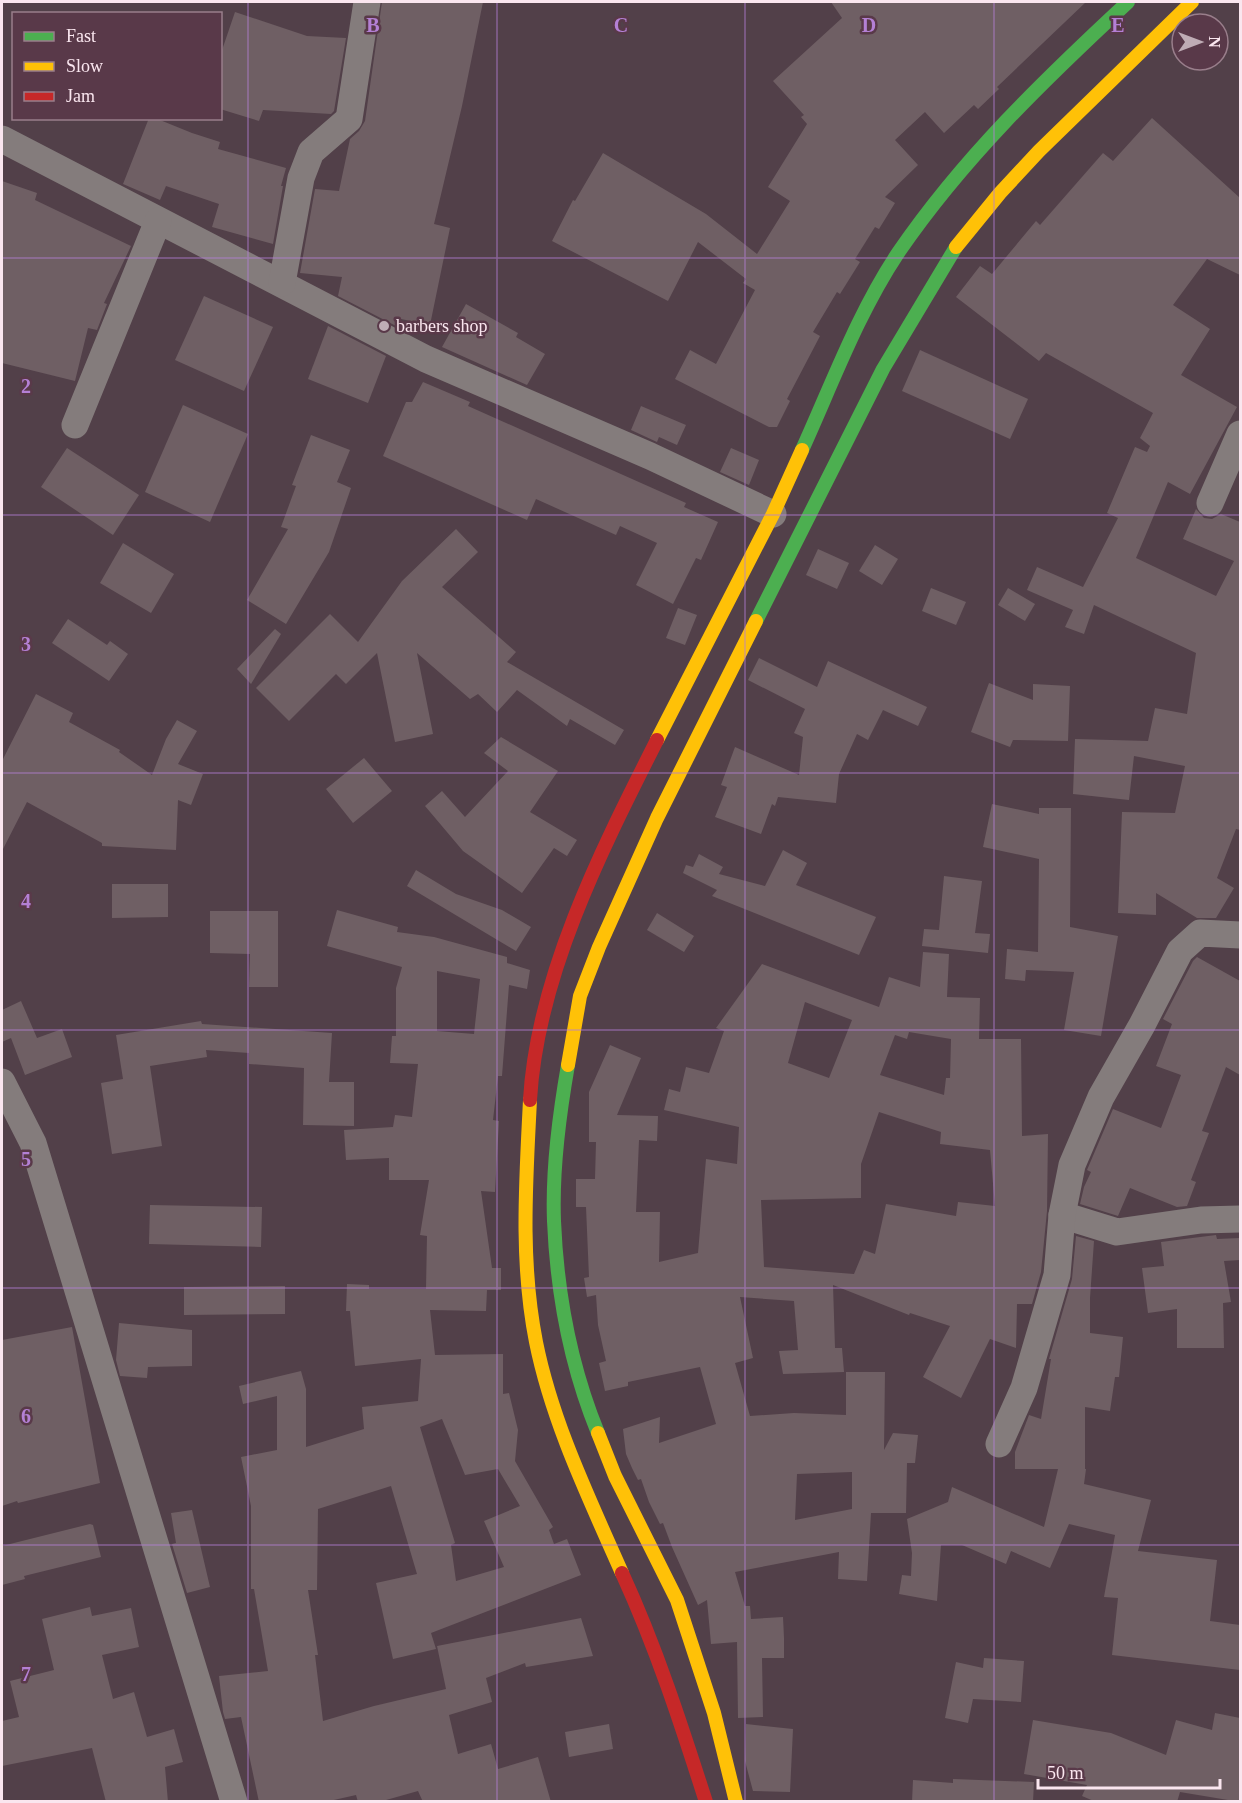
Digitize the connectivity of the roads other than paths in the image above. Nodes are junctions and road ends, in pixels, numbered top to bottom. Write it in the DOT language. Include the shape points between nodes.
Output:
graph roads {
  1 [pos="368,2"];
  2 [pos="1128,2"];
  3 [pos="1192,2"];
  4 [pos="2,139"];
  5 [pos="158,221"];
  6 [pos="282,283"];
  7 [pos="75,425"];
  8 [pos="1240,434"];
  9 [pos="1210,503"];
  10 [pos="773,514"];
  11 [pos="1238,930"];
  12 [pos="2,1082"];
  13 [pos="1062,1215"];
  14 [pos="1240,1219"];
  15 [pos="999,1444"];
  16 [pos="234,1802"];
  17 [pos="706,1802"];
  18 [pos="736,1802"];
  1 -- 6 [label="street" via="349,119 312,152 301,178"];
  2 -- 10 [label="main road" via="973,155 898,254 864,312"];
  3 -- 18 [label="main road" via="1000,193 958,243 932,285 883,369 662,808 580,996 563,1093 556,1163 554,1220 560,1285 589,1411 615,1476 677,1600 714,1713"];
  4 -- 5 [label="street"];
  5 -- 6 [label="street"];
  5 -- 7 [label="street"];
  6 -- 10 [label="street" via="426,358"];
  8 -- 9 [label="street"];
  10 -- 17 [label="main road" via="607,838 582,898 542,1017 531,1079 527,1137 527,1277 536,1342 551,1398 576,1469 642,1616"];
  11 -- 13 [label="street" via="1200,933 1180,951 1101,1097 1072,1165"];
  12 -- 16 [label="street" via="33,1143"];
  13 -- 14 [label="street" via="1117,1232"];
  13 -- 15 [label="street" via="1057,1275 1024,1388"];
}
